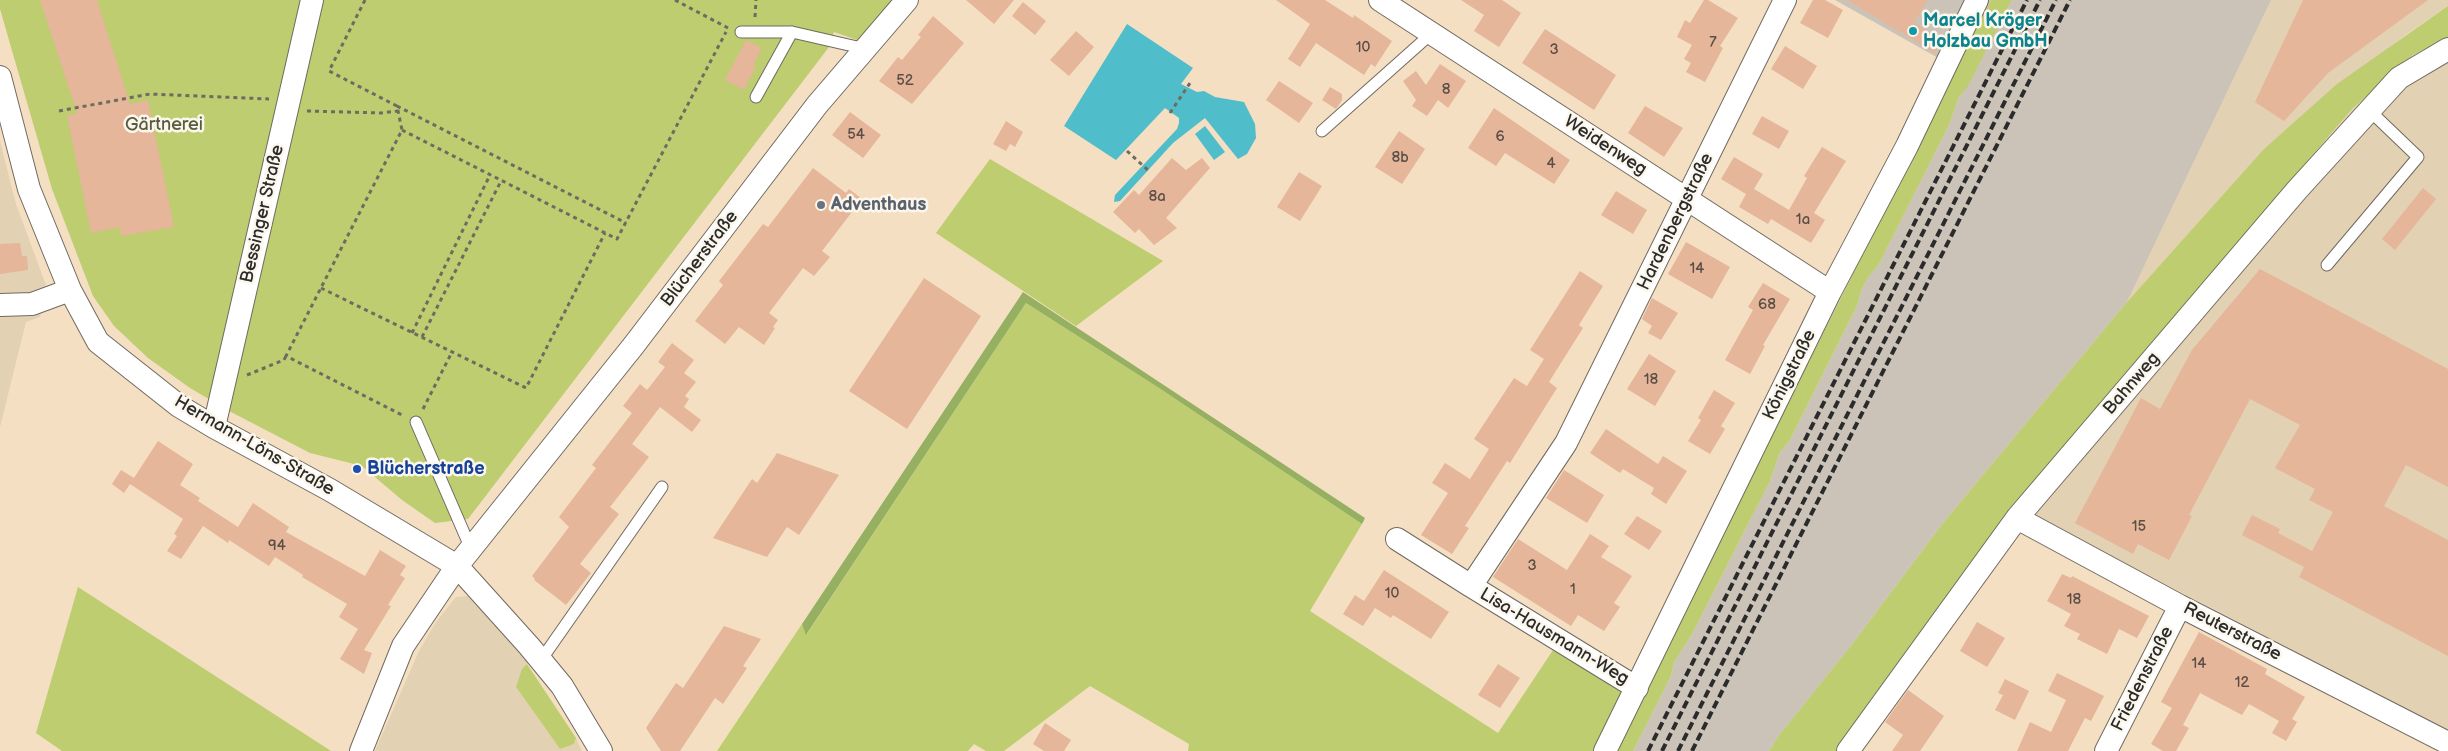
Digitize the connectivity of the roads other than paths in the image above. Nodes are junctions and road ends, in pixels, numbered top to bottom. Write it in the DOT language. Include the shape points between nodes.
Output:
graph roads {
  1 [pos="312,0"];
  2 [pos="907,0"];
  3 [pos="1380,0"];
  4 [pos="1785,0"];
  5 [pos="1977,0"];
  6 [pos="741,32"];
  7 [pos="792,32"];
  8 [pos="1432,32"];
  9 [pos="866,49"];
  10 [pos="2448,49"];
  11 [pos="0,78"];
  12 [pos="756,97"];
  13 [pos="2369,110"];
  14 [pos="1322,131"];
  15 [pos="1687,200"];
  16 [pos="2327,265"];
  17 [pos="70,290"];
  18 [pos="1830,292"];
  19 [pos="0,305"];
  20 [pos="416,422"];
  21 [pos="214,427"];
  22 [pos="1566,443"];
  23 [pos="662,488"];
  24 [pos="2017,518"];
  25 [pos="1396,539"];
  26 [pos="464,557"];
  27 [pos="1471,586"];
  28 [pos="2180,606"];
  29 [pos="541,660"];
  30 [pos="1637,688"];
  31 [pos="2448,743"];
  32 [pos="361,751"];
  33 [pos="601,751"];
  34 [pos="1605,751"];
  35 [pos="1848,751"];
  36 [pos="2106,751"];
  1 -- 21 [label="street, Bessinger Straße" via="296,106"];
  2 -- 9 [label="street, Blücherstraße"];
  3 -- 8 [label="street, Weidenweg"];
  4 -- 15 [label="street, Hardenbergstraße"];
  5 -- 18 [label="street, Königstraße" via="1907,146"];
  6 -- 7 [label="lane"];
  7 -- 9 [label="lane"];
  7 -- 12 [label="lane"];
  8 -- 14 [label="lane"];
  8 -- 15 [label="street, Weidenweg"];
  9 -- 26 [label="street, Blücherstraße" via="817,105 634,345"];
  10 -- 13 [label="street, Bahnweg" via="2399,78"];
  11 -- 17 [label="street, Hermann-Löns-Straße" via="29,189"];
  13 -- 16 [label="lane" via="2418,158"];
  13 -- 24 [label="street, Bahnweg" via="2296,190"];
  15 -- 18 [label="street, Weidenweg"];
  15 -- 22 [label="street, Hardenbergstraße"];
  17 -- 19 [label="street" via="32,304"];
  17 -- 21 [label="street, Hermann-Löns-Straße" via="98,342 179,406"];
  18 -- 30 [label="street, Königstraße"];
  20 -- 26 [label="lane"];
  21 -- 26 [label="street, Hermann-Löns-Straße"];
  22 -- 27 [label="street, Lisa-Hausmann-Weg"];
  23 -- 29 [label="lane"];
  24 -- 28 [label="street, Reuterstraße"];
  24 -- 35 [label="street, Bahnweg"];
  25 -- 27 [label="street, Lisa-Hausmann-Weg"];
  26 -- 29 [label="street, Hermann-Löns-Straße"];
  26 -- 32 [label="street, Blücherstraße" via="403,646"];
  27 -- 30 [label="street, Lisa-Hausmann-Weg"];
  28 -- 31 [label="street, Reuterstraße"];
  28 -- 36 [label="street, Friedenstraße"];
  29 -- 33 [label="street, Hermann-Löns-Straße" via="562,686"];
  30 -- 34 [label="street, Königstraße"];
}
